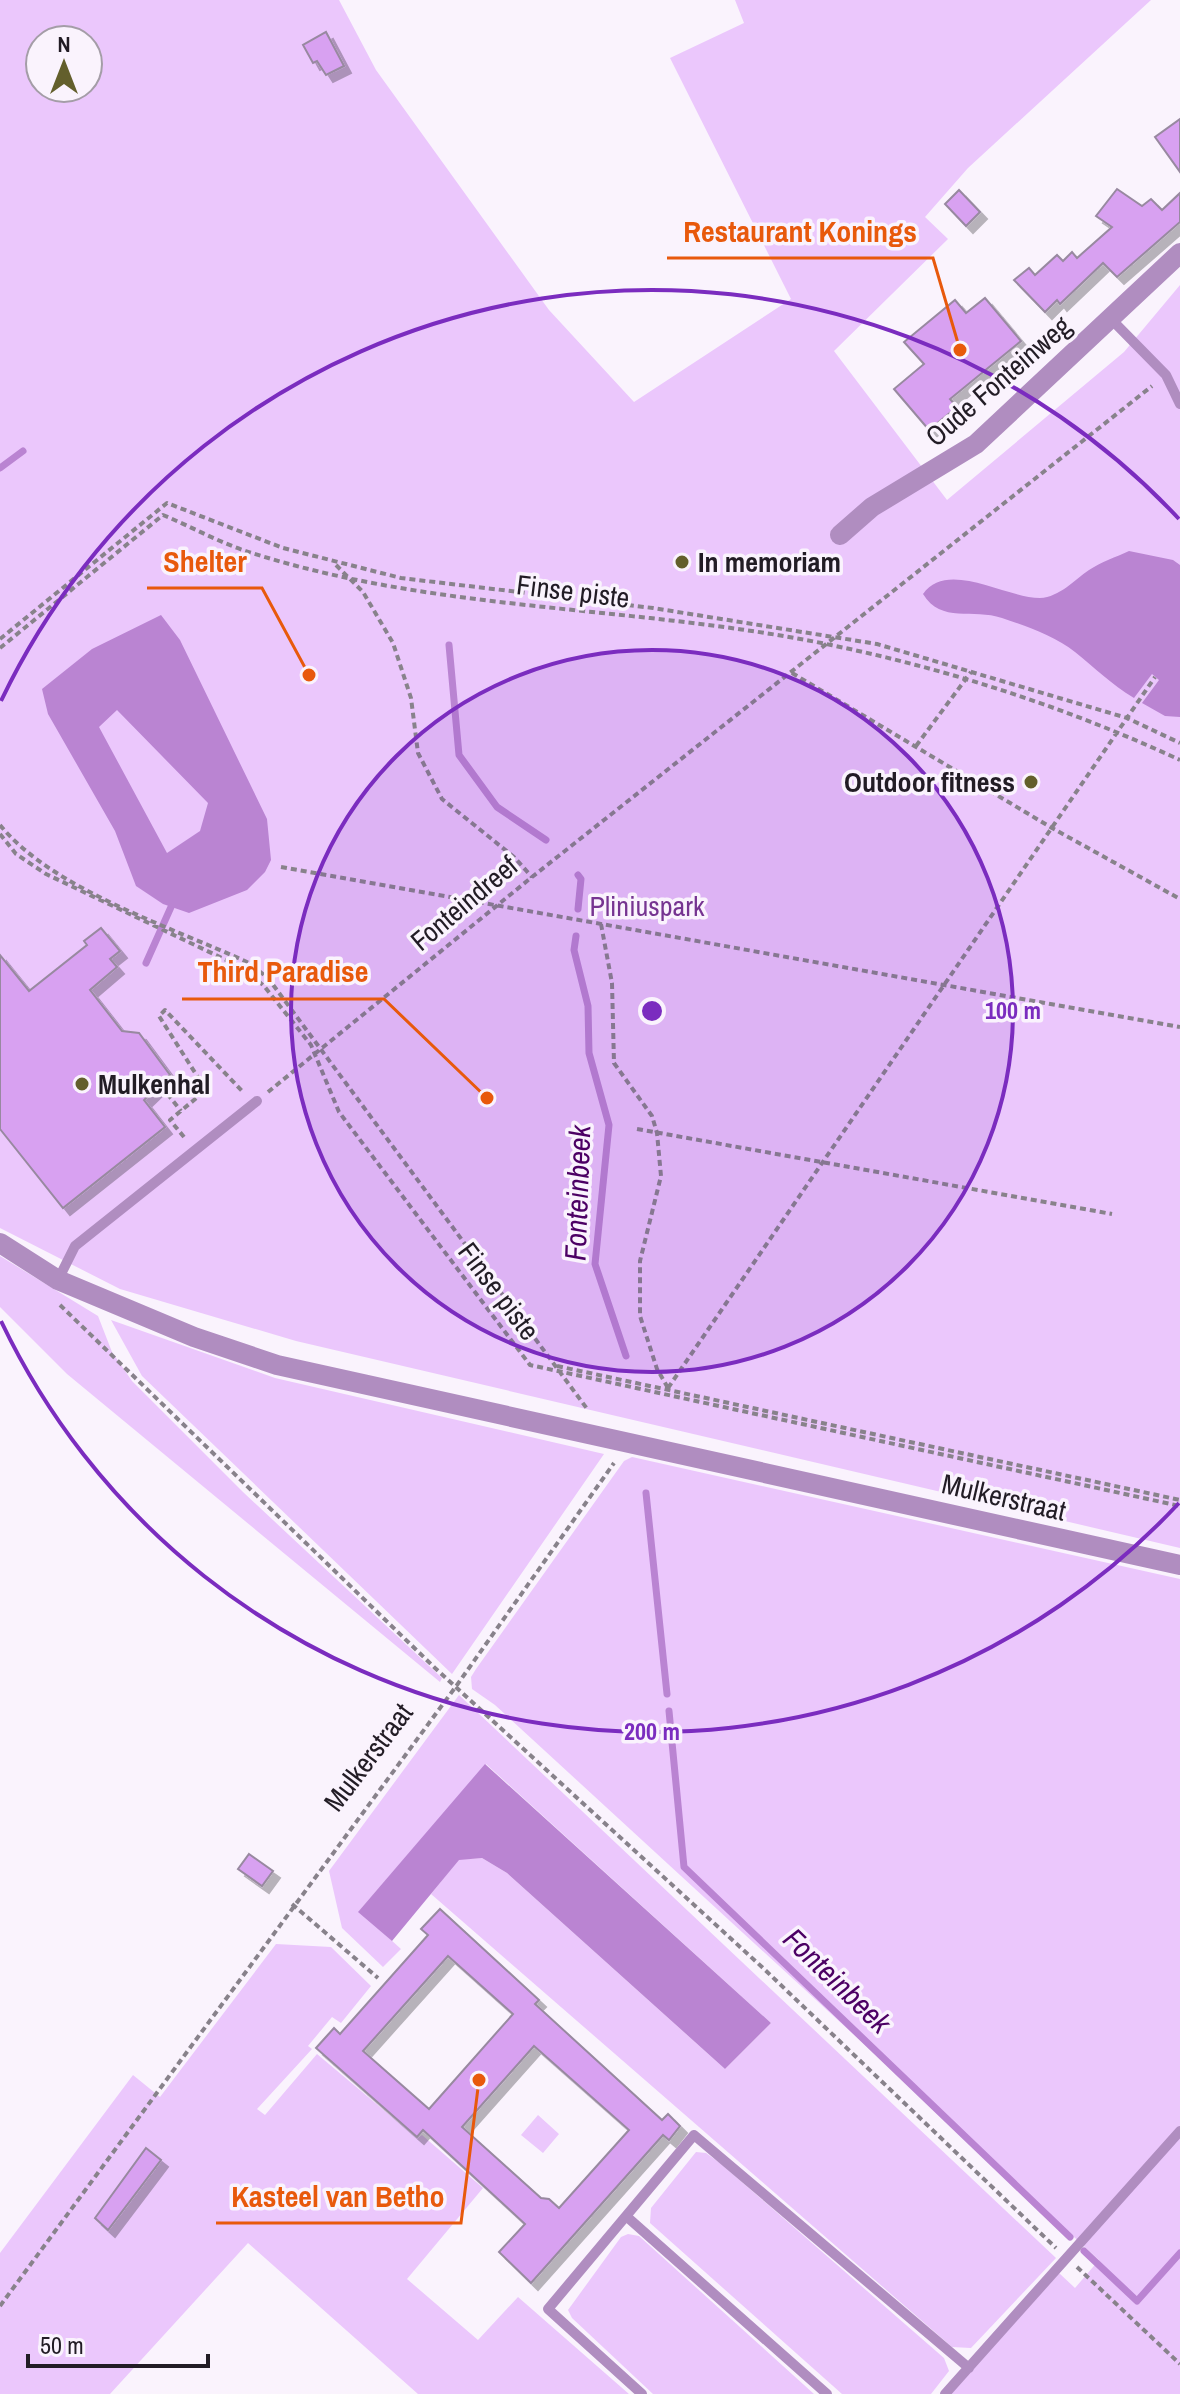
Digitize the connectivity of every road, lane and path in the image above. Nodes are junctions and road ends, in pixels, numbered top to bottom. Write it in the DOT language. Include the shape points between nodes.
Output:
graph roads {
  1 [pos="1180,253"];
  2 [pos="1111,319"];
  3 [pos="1172,378"];
  4 [pos="1180,404"];
  5 [pos="840,535"];
  6 [pos="334,563"];
  7 [pos="344,577"];
  8 [pos="839,635"];
  9 [pos="0,639"];
  10 [pos="830,645"];
  11 [pos="0,648"];
  12 [pos="971,672"];
  13 [pos="792,673"];
  14 [pos="1155,677"];
  15 [pos="967,679"];
  16 [pos="1127,718"];
  17 [pos="1120,732"];
  18 [pos="1180,743"];
  19 [pos="916,746"];
  20 [pos="1180,760"];
  21 [pos="0,825"];
  22 [pos="1052,828"];
  23 [pos="0,834"];
  24 [pos="281,867"];
  25 [pos="532,877"];
  26 [pos="1180,899"];
  27 [pos="499,907"];
  28 [pos="601,924"];
  29 [pos="942,985"];
  30 [pos="1180,1027"];
  31 [pos="321,1050"];
  32 [pos="315,1055"];
  33 [pos="161,1086"];
  34 [pos="256,1102"];
  35 [pos="181,1111"];
  36 [pos="637,1129"];
  37 [pos="180,1132"];
  38 [pos="657,1133"];
  39 [pos="819,1164"];
  40 [pos="1112,1214"];
  41 [pos="0,1243"];
  42 [pos="58,1280"];
  43 [pos="557,1366"];
  44 [pos="562,1372"];
  45 [pos="668,1388"];
  46 [pos="606,1436"];
  47 [pos="629,1441"];
  48 [pos="1180,1500"];
  49 [pos="1180,1506"];
  50 [pos="1180,1565"];
  51 [pos="457,1685"];
  52 [pos="292,1904"];
  53 [pos="378,1978"];
  54 [pos="1180,2131"];
  55 [pos="626,2216"];
  56 [pos="1067,2258"];
  57 [pos="0,2306"];
  58 [pos="1180,2364"];
  59 [pos="969,2368"];
  60 [pos="642,2394"];
  61 [pos="827,2394"];
  62 [pos="945,2394"];
  1 -- 2 [label="street, Oude Fonteinweg"];
  2 -- 3 [label="lane"];
  2 -- 5 [label="street, Oude Fonteinweg" via="976,444 872,507"];
  3 -- 4 [label="lane"];
  3 -- 8 [label="path, Fonteindreef"];
  6 -- 7 [label="path"];
  6 -- 8 [label="path" via="401,578"];
  6 -- 9 [label="path" via="167,503"];
  7 -- 10 [label="path, Finse piste" via="455,597"];
  7 -- 11 [label="path, Finse piste" via="250,553 163,515"];
  7 -- 25 [label="path" via="363,592 393,643 411,698 418,753 442,799"];
  8 -- 10 [label="path, Fonteindreef"];
  8 -- 12 [label="path"];
  10 -- 13 [label="path, Fonteindreef"];
  10 -- 15 [label="path, Finse piste"];
  12 -- 15 [label="path"];
  12 -- 16 [label="path"];
  13 -- 19 [label="path"];
  13 -- 25 [label="path, Fonteindreef"];
  14 -- 16 [label="path"];
  15 -- 17 [label="path, Finse piste"];
  15 -- 19 [label="path"];
  16 -- 17 [label="path"];
  16 -- 18 [label="path"];
  17 -- 20 [label="path, Finse piste"];
  17 -- 22 [label="path"];
  19 -- 22 [label="path"];
  21 -- 31 [label="path" via="16,844 65,880 249,963 268,978"];
  22 -- 26 [label="path"];
  22 -- 29 [label="path"];
  23 -- 32 [label="path, Finse piste" via="16,854 78,892 245,969 264,986"];
  24 -- 27 [label="path"];
  25 -- 27 [label="path, Fonteindreef"];
  27 -- 28 [label="path"];
  27 -- 31 [label="path, Fonteindreef"];
  28 -- 29 [label="path"];
  28 -- 38 [label="path" via="612,983 614,1063 652,1116"];
  29 -- 30 [label="path"];
  29 -- 39 [label="path"];
  31 -- 32 [label="path, Fonteindreef"];
  31 -- 43 [label="path"];
  32 -- 34 [label="path, Fonteindreef"];
  32 -- 44 [label="path, Finse piste" via="339,1112 530,1365"];
  33 -- 35 [label="path"];
  34 -- 35 [label="path" via="165,1010 159,1016 206,1090"];
  34 -- 42 [label="lane" via="75,1246"];
  35 -- 37 [label="path" via="170,1120"];
  36 -- 38 [label="path"];
  38 -- 39 [label="path"];
  38 -- 45 [label="path" via="661,1176 640,1261 640,1316"];
  39 -- 40 [label="path"];
  39 -- 45 [label="path"];
  41 -- 42 [label="street, Mulkerstraat"];
  42 -- 46 [label="street, Mulkerstraat" via="277,1365"];
  42 -- 51 [label="path" via="57,1302"];
  43 -- 44 [label="path"];
  43 -- 45 [label="path"];
  44 -- 46 [label="path"];
  44 -- 49 [label="path, Finse piste"];
  45 -- 48 [label="path"];
  46 -- 47 [label="street, Mulkerstraat"];
  47 -- 50 [label="street, Mulkerstraat"];
  47 -- 51 [label="path, Mulkerstraat"];
  51 -- 52 [label="path, Mulkerstraat"];
  51 -- 56 [label="path"];
  52 -- 53 [label="path"];
  52 -- 57 [label="path, Mulkerstraat"];
  54 -- 56 [label="lane"];
  55 -- 59 [label="lane" via="694,2135"];
  55 -- 60 [label="lane" via="548,2309"];
  55 -- 61 [label="lane"];
  56 -- 58 [label="path"];
  56 -- 59 [label="lane"];
  59 -- 62 [label="lane"];
}
